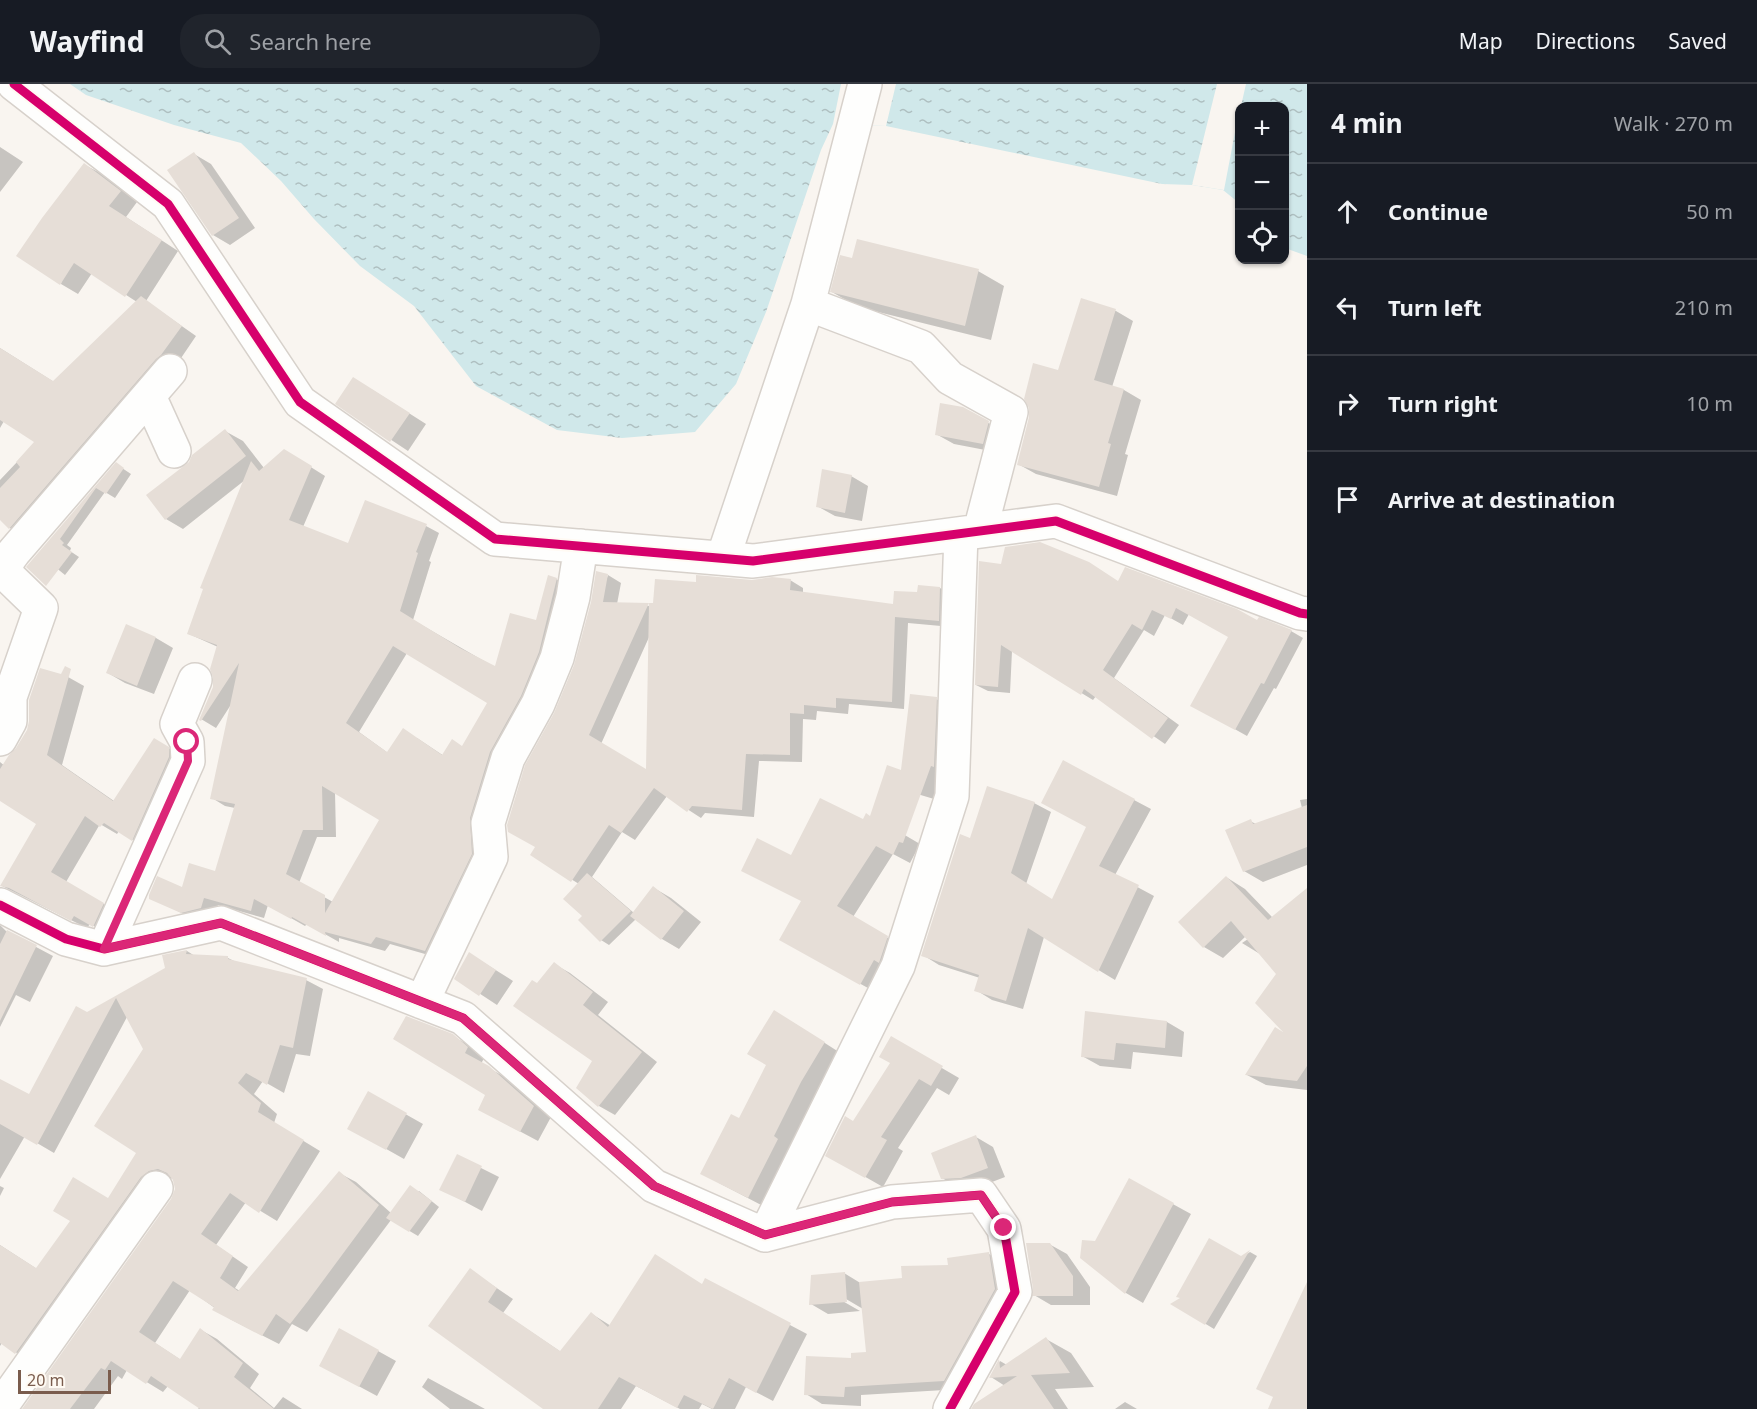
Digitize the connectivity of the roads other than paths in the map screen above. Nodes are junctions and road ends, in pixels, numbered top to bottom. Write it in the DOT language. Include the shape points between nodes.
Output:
graph roads {
  1 [pos="14,84"];
  2 [pos="865,84"];
  3 [pos="808,304"];
  4 [pos="170,372"];
  5 [pos="149,396"];
  6 [pos="174,451"];
  7 [pos="970,532"];
  8 [pos="581,546"];
  9 [pos="723,558"];
  10 [pos="1307,614"];
  11 [pos="195,680"];
  12 [pos="0,739"];
  13 [pos="0,905"];
  14 [pos="104,949"];
  15 [pos="422,1002"];
  16 [pos="156,1188"];
  17 [pos="765,1235"];
  18 [pos="0,1408"];
  19 [pos="950,1409"];
  1 -- 8 [label="street" via="168,204 300,402 495,538"];
  2 -- 3 [label="street"];
  3 -- 7 [label="street" via="921,347 950,378 1011,412"];
  3 -- 9 [label="street"];
  4 -- 5 [label="street"];
  5 -- 6 [label="street"];
  5 -- 12 [label="street" via="5,564 9,577 41,608 10,698 10,721"];
  7 -- 9 [label="street" via="753,561"];
  7 -- 10 [label="street" via="1056,521"];
  7 -- 17 [label="street" via="952,796 898,966"];
  8 -- 9 [label="street"];
  8 -- 15 [label="street" via="557,658 538,704 508,758 488,823 491,857"];
  11 -- 14 [label="street" via="177,724 187,742 188,761"];
  13 -- 14 [label="street" via="66,939"];
  14 -- 15 [label="street" via="221,923"];
  15 -- 17 [label="street" via="463,1018 654,1186"];
  16 -- 18 [label="street"];
  17 -- 19 [label="street" via="892,1202 981,1195 1004,1228 1015,1292"];
}
